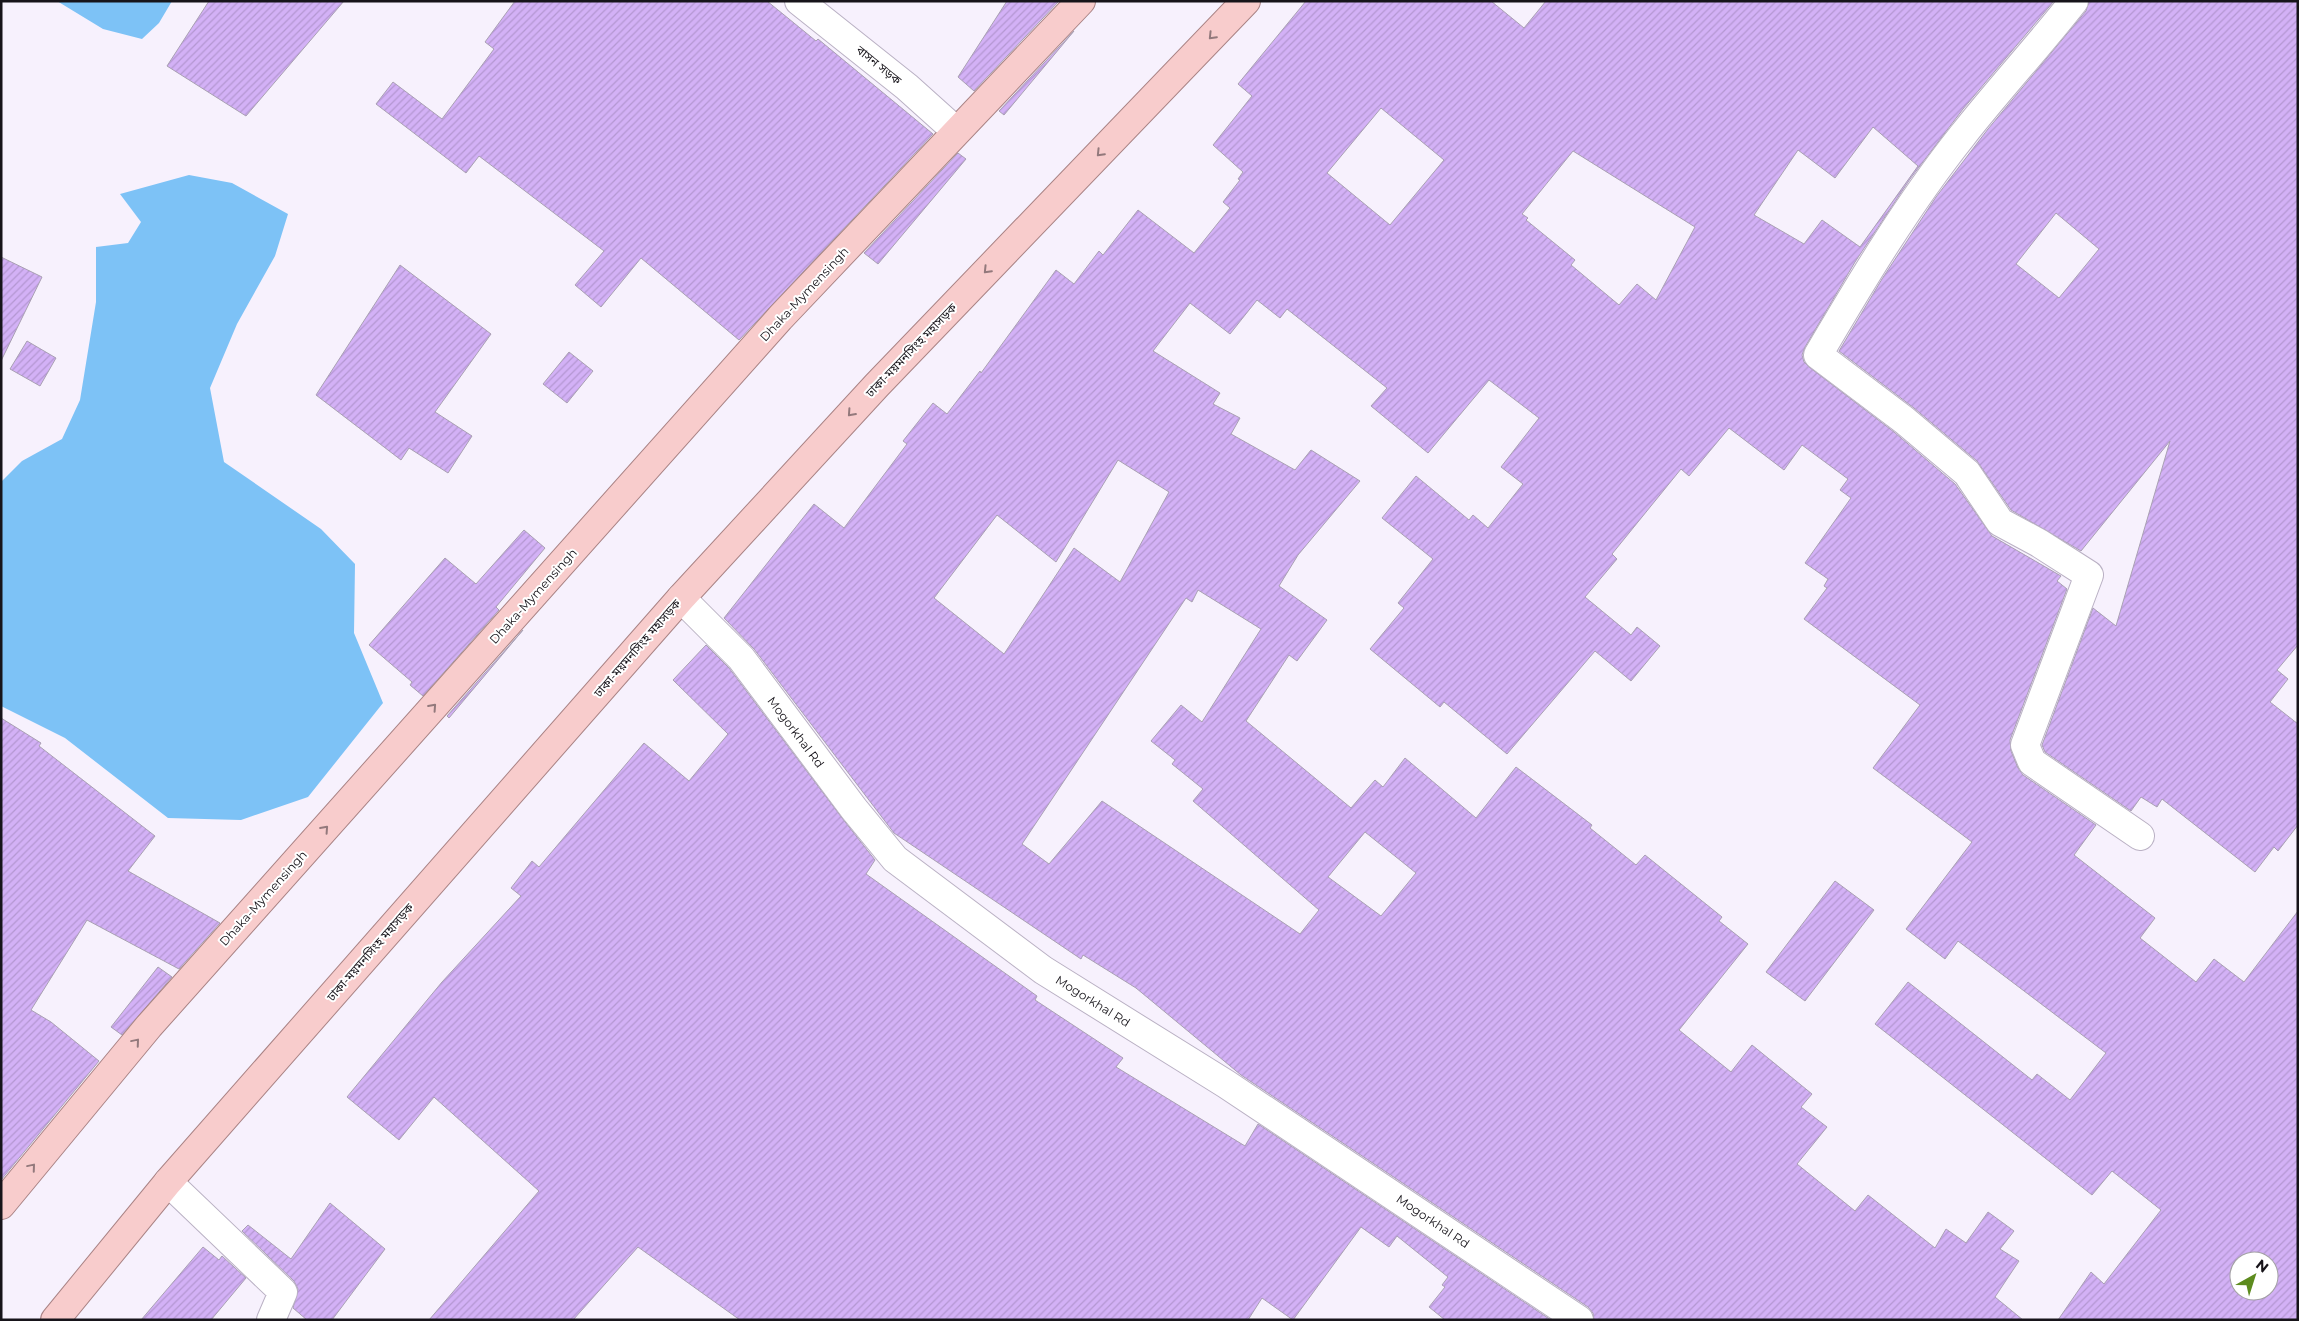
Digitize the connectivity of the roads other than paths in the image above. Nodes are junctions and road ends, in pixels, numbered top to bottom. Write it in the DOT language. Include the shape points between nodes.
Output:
graph roads {
  1 [pos="799,1"];
  2 [pos="1081,1"];
  3 [pos="1246,1"];
  4 [pos="2074,1"];
  5 [pos="956,130"];
  6 [pos="681,598"];
  7 [pos="2140,836"];
  8 [pos="168,1182"];
  9 [pos="1,1205"];
  10 [pos="55,1320"];
  11 [pos="271,1320"];
  12 [pos="1579,1320"];
  1 -- 5 [label="street, বাসন সড়ক"];
  2 -- 5 [label="highway, Dhaka-Mymensingh"];
  3 -- 6 [label="highway, ঢাকা-ময়মনসিংহ মহাসড়ক, one-way" via="877,385"];
  4 -- 7 [label="street" via="1962,136 1897,227 1818,355 1967,473 2000,522 2089,575 2025,745 2032,762"];
  9 -- 5 [label="highway, Dhaka-Mymensingh, one-way" via="149,1026 780,318"];
  6 -- 8 [label="highway, ঢাকা-ময়মনসিংহ মহাসড়ক"];
  6 -- 12 [label="street, Mogorkhal Rd" via="741,658 895,860 1043,970 1234,1090"];
  8 -- 10 [label="highway, ঢাকা-ময়মনসিংহ মহাসড়ক"];
  8 -- 11 [label="street" via="283,1292"];
}
